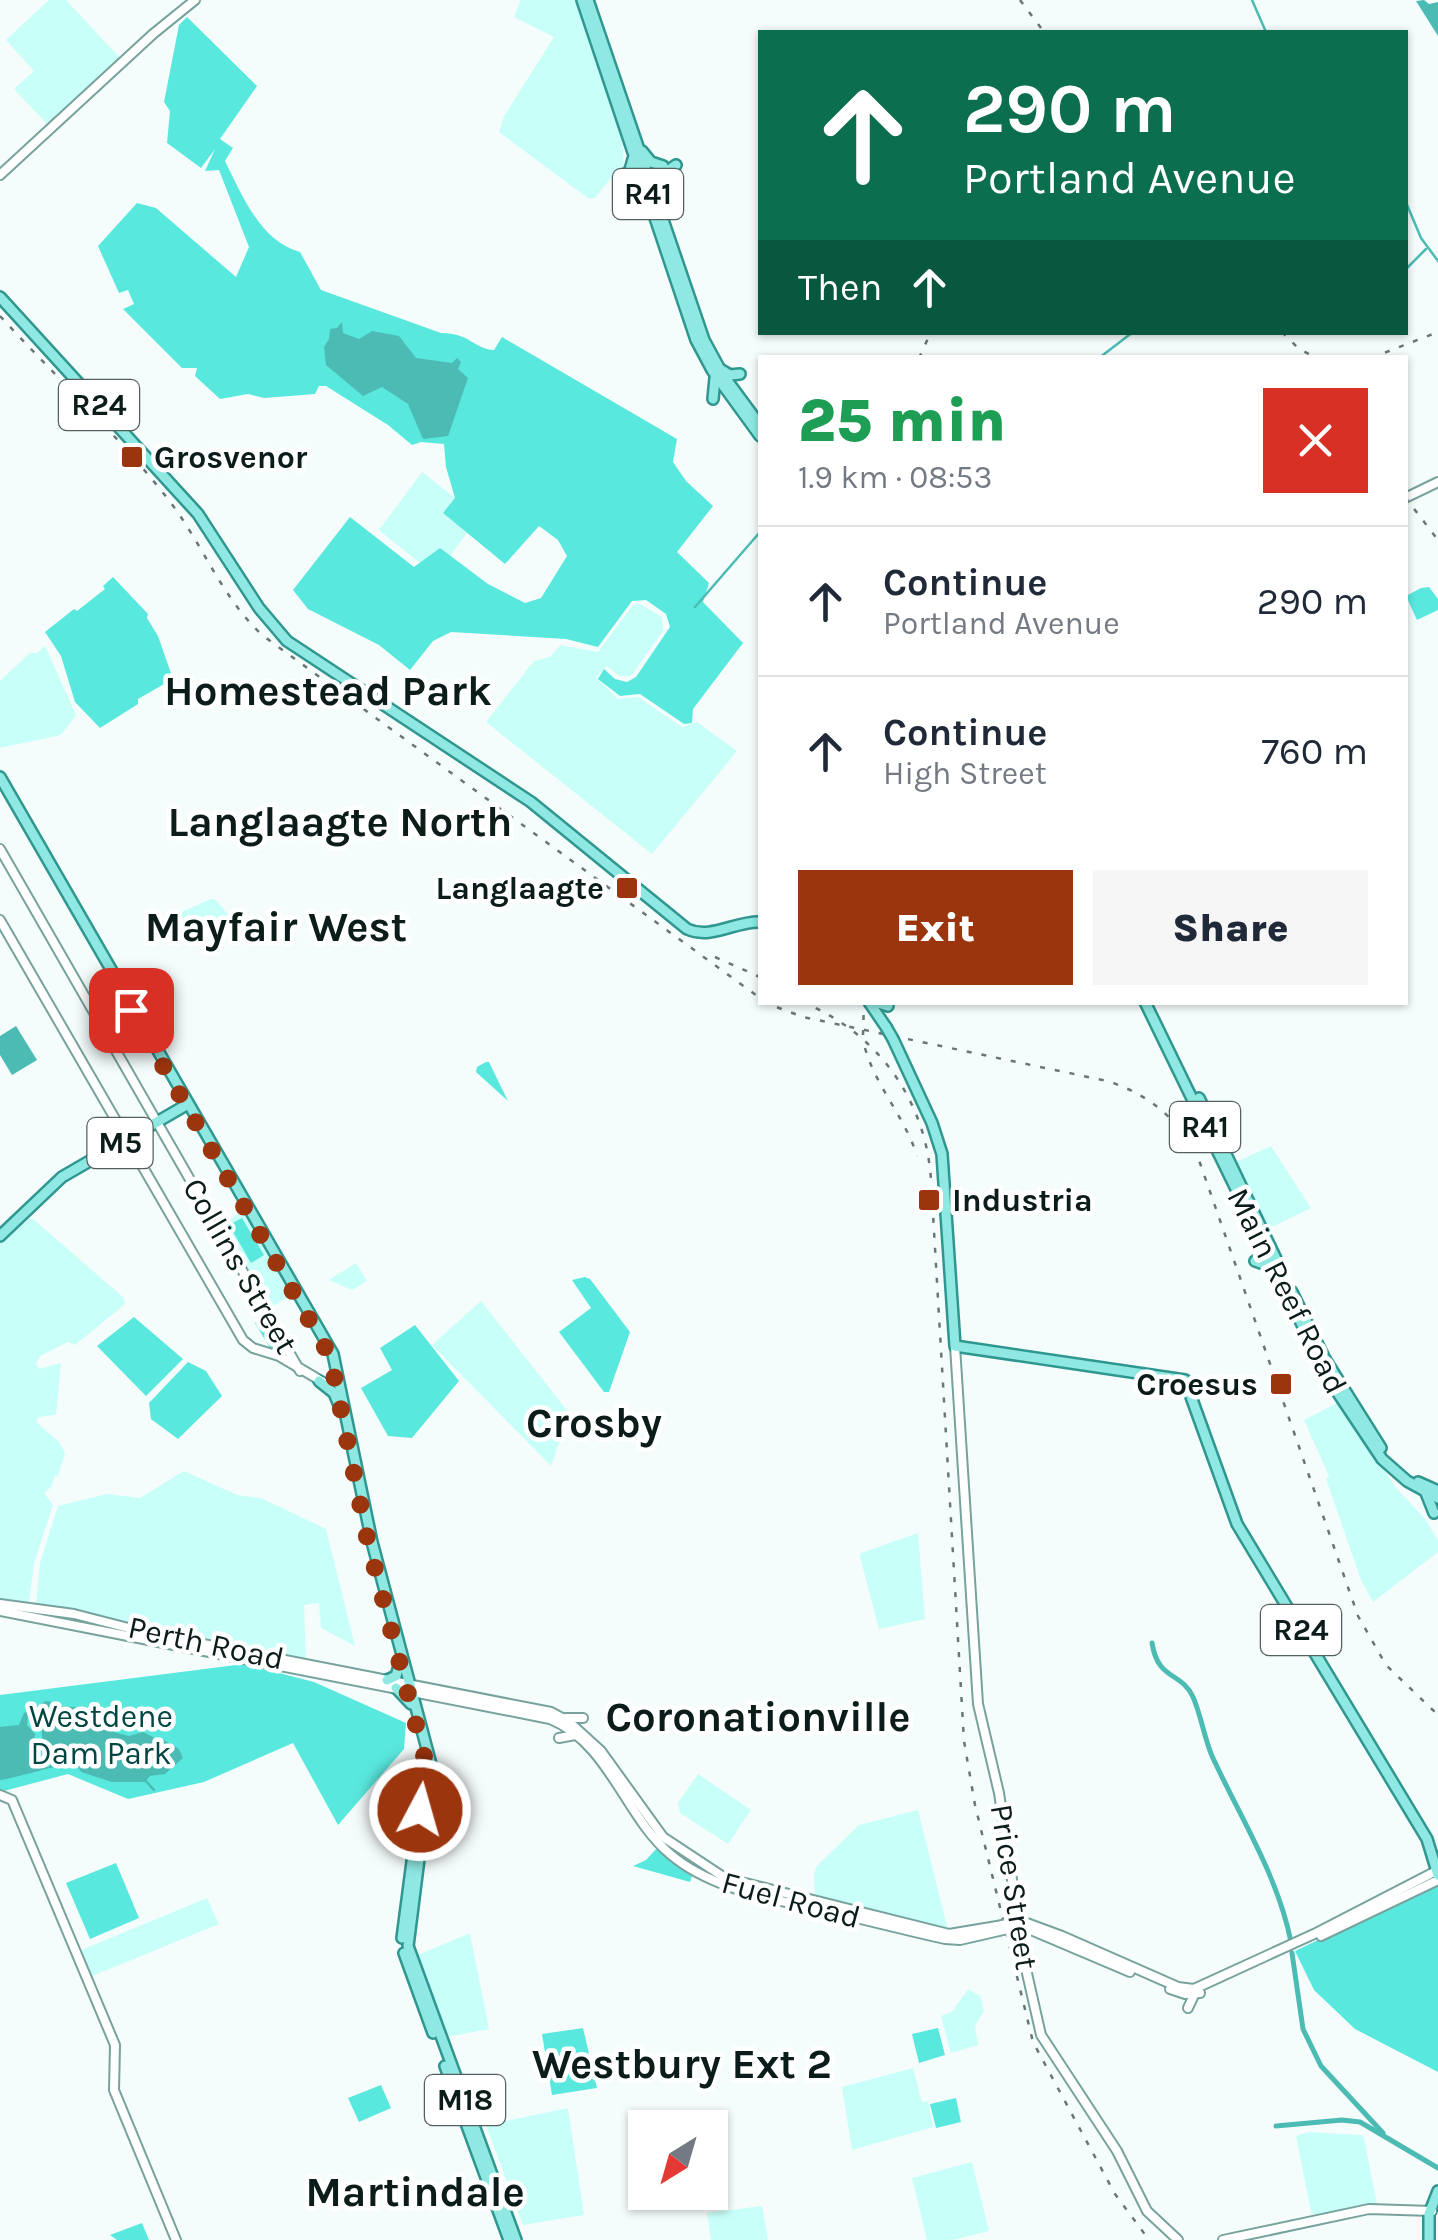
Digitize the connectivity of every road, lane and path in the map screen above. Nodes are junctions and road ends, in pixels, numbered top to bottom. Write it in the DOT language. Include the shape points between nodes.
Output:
graph roads {
  1 [pos="195,0"];
  2 [pos="585,0"];
  3 [pos="634,135"];
  4 [pos="633,152"];
  5 [pos="664,166"];
  6 [pos="676,166"];
  7 [pos="0,175"];
  8 [pos="620,182"];
  9 [pos="656,198"];
  10 [pos="0,297"];
  11 [pos="715,369"];
  12 [pos="734,401"];
  13 [pos="746,406"];
  14 [pos="758,422"];
  15 [pos="758,433"];
  16 [pos="1438,484"];
  17 [pos="1408,499"];
  18 [pos="0,779"];
  19 [pos="0,849"];
  20 [pos="0,920"];
  21 [pos="758,922"];
  22 [pos="874,1005"];
  23 [pos="883,1005"];
  24 [pos="1150,1005"];
  25 [pos="885,1024"];
  26 [pos="187,1104"];
  27 [pos="156,1122"];
  28 [pos="127,1140"];
  29 [pos="1231,1172"];
  30 [pos="0,1236"];
  31 [pos="1261,1243"];
  32 [pos="1274,1269"];
  33 [pos="956,1346"];
  34 [pos="1319,1355"];
  35 [pos="301,1371"];
  36 [pos="319,1381"];
  37 [pos="339,1389"];
  38 [pos="342,1412"];
  39 [pos="1424,1488"];
  40 [pos="1438,1491"];
  41 [pos="1434,1513"];
  42 [pos="367,1518"];
  43 [pos="379,1538"];
  44 [pos="0,1608"];
  45 [pos="399,1666"];
  46 [pos="387,1680"];
  47 [pos="406,1688"];
  48 [pos="427,1695"];
  49 [pos="414,1706"];
  50 [pos="559,1719"];
  51 [pos="569,1732"];
  52 [pos="0,1795"];
  53 [pos="1438,1874"];
  54 [pos="1008,1927"];
  55 [pos="1031,1930"];
  56 [pos="928,1935"];
  57 [pos="1021,1940"];
  58 [pos="919,1944"];
  59 [pos="1194,1995"];
  60 [pos="1188,2008"];
  61 [pos="1438,2190"];
  62 [pos="1432,2211"];
  63 [pos="176,2240"];
  64 [pos="513,2240"];
  65 [pos="1178,2240"];
  66 [pos="1223,2240"];
  67 [pos="1432,2240"];
  1 -- 7 [label="main road"];
  2 -- 3 [label="main road, R41"];
  2 -- 4 [label="main road, R41"];
  3 -- 5 [label="main road" via="648,160"];
  3 -- 9 [label="main road, R41"];
  4 -- 8 [label="main road"];
  4 -- 11 [label="main road, R41" via="696,340"];
  6 -- 9 [label="main road" via="658,180"];
  9 -- 11 [label="main road, R41"];
  10 -- 21 [label="main road, R24" via="198,514 287,641 531,802 687,929 703,934"];
  11 -- 12 [label="main road, R41"];
  11 -- 12 [label="main road" via="716,399"];
  11 -- 13 [label="main road, R41"];
  11 -- 13 [label="main road" via="742,376"];
  12 -- 15 [label="main road, R41"];
  13 -- 14 [label="main road, R41"];
  16 -- 17 [label="main road"];
  18 -- 26 [label="main road"];
  19 -- 27 [label="main road, Collins Street"];
  20 -- 28 [label="main road"];
  22 -- 25 [label="main road"];
  23 -- 25 [label="main road" via="890,1007"];
  24 -- 29 [label="main road, Main Reef Road / R41"];
  25 -- 33 [label="main road, bridge" via="942,1154"];
  26 -- 27 [label="main road, M5"];
  26 -- 37 [label="main road" via="332,1355"];
  27 -- 28 [label="main road, M5"];
  27 -- 35 [label="main road, Collins Street"];
  28 -- 30 [label="main road, M5" via="62,1177"];
  28 -- 35 [label="main road" via="245,1342"];
  29 -- 31 [label="main road, Main Reef Road / R41"];
  29 -- 34 [label="main road, Main Reef Road / R41"];
  31 -- 32 [label="main road, Main Reef Road / R41"];
  31 -- 32 [label="main road" via="1254,1259"];
  32 -- 34 [label="main road, Main Reef Road / R41"];
  33 -- 53 [label="main road, R24" via="1185,1380 1234,1517 1427,1840"];
  33 -- 54 [label="main road, Price Street" via="978,1704 1000,1792"];
  34 -- 39 [label="main road, Main Reef Road / R41" via="1382,1458"];
  35 -- 36 [label="main road, Collins Street"];
  36 -- 37 [label="main road, Collins Street"];
  36 -- 38 [label="main road"];
  37 -- 38 [label="main road"];
  37 -- 42 [label="main road"];
  38 -- 45 [label="main road"];
  39 -- 40 [label="main road, Main Reef Road / R41"];
  39 -- 41 [label="main road"];
  42 -- 43 [label="main road"];
  42 -- 47 [label="main road"];
  44 -- 46 [label="main road, Perth Road" via="87,1616"];
  44 -- 47 [label="main road, Perth Road"];
  45 -- 46 [label="main road"];
  45 -- 47 [label="main road"];
  46 -- 47 [label="main road, Perth Road"];
  47 -- 48 [label="main road"];
  47 -- 49 [label="main road, M18"];
  47 -- 49 [label="main road"];
  47 -- 50 [label="main road" via="548,1711"];
  48 -- 49 [label="main road"];
  48 -- 50 [label="main road"];
  49 -- 64 [label="main road, M18" via="431,1764 410,1961"];
  50 -- 51 [label="main road"];
  50 -- 51 [label="main road"];
  50 -- 51 [label="main road" via="583,1718"];
  51 -- 54 [label="main road, Fuel Road" via="604,1754 660,1834 728,1880 950,1934"];
  51 -- 56 [label="main road, Fuel Road" via="604,1765 663,1848 697,1873"];
  52 -- 63 [label="main road" via="12,1800 114,2046 114,2090"];
  53 -- 54 [label="main road" via="1194,1990 1062,1936"];
  53 -- 59 [label="main road"];
  54 -- 55 [label="main road"];
  54 -- 56 [label="main road, Fuel Road" via="956,1940"];
  54 -- 57 [label="main road, Price Street"];
  55 -- 57 [label="main road"];
  55 -- 59 [label="main road"];
  56 -- 58 [label="main road"];
  57 -- 65 [label="main road, Price Street" via="1044,2042 1117,2151 1147,2211"];
  59 -- 60 [label="main road"];
  61 -- 62 [label="main road"];
  62 -- 66 [label="main road" via="1368,2209"];
  62 -- 67 [label="main road"];
}
